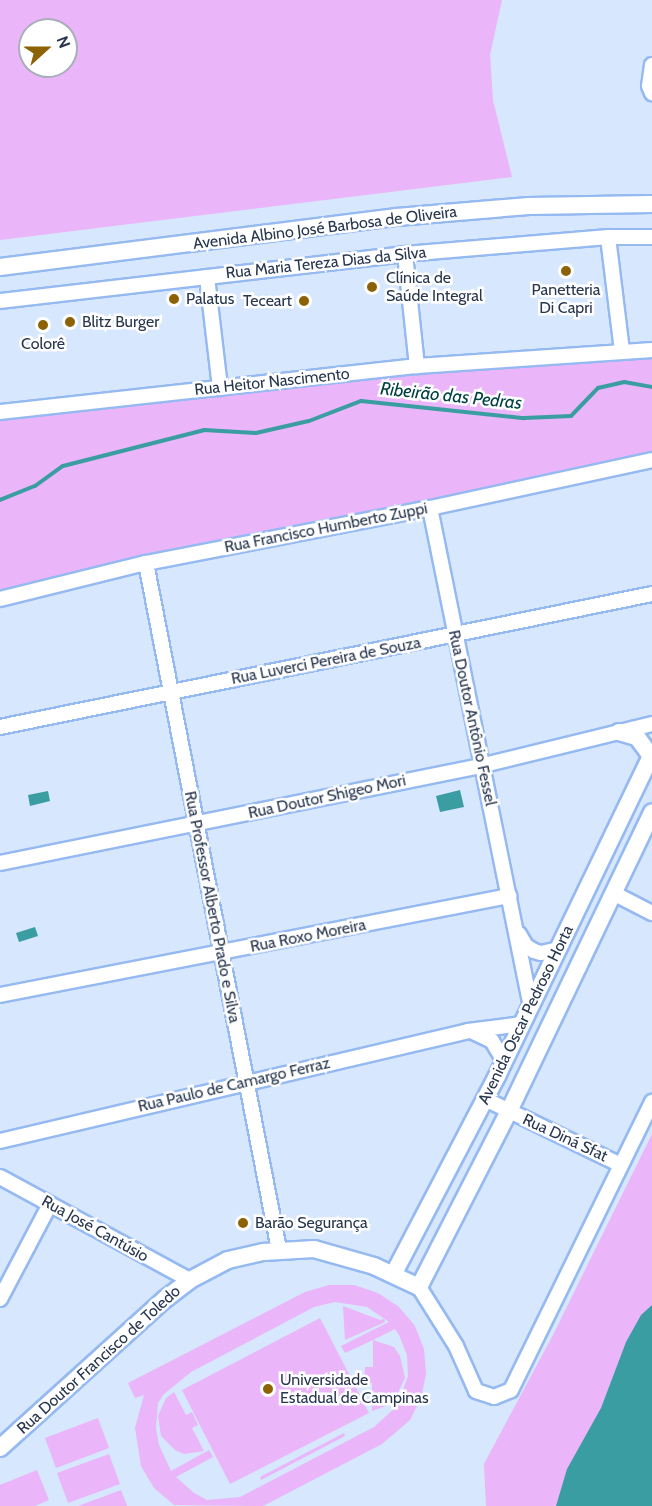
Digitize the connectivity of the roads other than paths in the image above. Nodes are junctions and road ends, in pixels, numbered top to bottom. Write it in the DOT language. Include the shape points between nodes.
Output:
graph roads {
  1 [pos="652,65"];
  2 [pos="652,93"];
  3 [pos="652,204"];
  4 [pos="608,237"];
  5 [pos="652,237"];
  6 [pos="405,254"];
  7 [pos="0,267"];
  8 [pos="207,277"];
  9 [pos="0,301"];
  10 [pos="652,350"];
  11 [pos="622,351"];
  12 [pos="417,366"];
  13 [pos="220,387"];
  14 [pos="0,412"];
  15 [pos="652,460"];
  16 [pos="430,508"];
  17 [pos="146,563"];
  18 [pos="652,594"];
  19 [pos="0,599"];
  20 [pos="454,636"];
  21 [pos="172,692"];
  22 [pos="652,724"];
  23 [pos="0,727"];
  24 [pos="619,732"];
  25 [pos="652,755"];
  26 [pos="484,765"];
  27 [pos="652,812"];
  28 [pos="196,825"];
  29 [pos="0,863"];
  30 [pos="615,894"];
  31 [pos="509,896"];
  32 [pos="652,913"];
  33 [pos="515,927"];
  34 [pos="559,949"];
  35 [pos="222,953"];
  36 [pos="0,995"];
  37 [pos="531,1006"];
  38 [pos="522,1024"];
  39 [pos="468,1031"];
  40 [pos="504,1061"];
  41 [pos="244,1082"];
  42 [pos="485,1099"];
  43 [pos="652,1101"];
  44 [pos="509,1112"];
  45 [pos="0,1141"];
  46 [pos="621,1165"];
  47 [pos="0,1177"];
  48 [pos="50,1204"];
  49 [pos="279,1250"];
  50 [pos="394,1274"];
  51 [pos="190,1280"];
  52 [pos="419,1287"];
  53 [pos="0,1299"];
  54 [pos="0,1448"];
  1 -- 2 [label="street"];
  3 -- 7 [label="main road, Avenida Albino José Barbosa de Oliveira" via="529,206 397,217"];
  4 -- 5 [label="street, Rua Maria Tereza Dias da Silva"];
  4 -- 6 [label="street, Rua Maria Tereza Dias da Silva"];
  4 -- 11 [label="street"];
  6 -- 8 [label="street, Rua Maria Tereza Dias da Silva"];
  6 -- 12 [label="street"];
  8 -- 9 [label="street, Rua Maria Tereza Dias da Silva"];
  8 -- 13 [label="street"];
  10 -- 11 [label="street, Rua Heitor Nascimento"];
  11 -- 12 [label="street, Rua Heitor Nascimento"];
  12 -- 13 [label="street, Rua Heitor Nascimento"];
  13 -- 14 [label="street, Rua Heitor Nascimento"];
  15 -- 16 [label="street, Rua Francisco Humberto Zuppi"];
  16 -- 17 [label="street, Rua Francisco Humberto Zuppi"];
  16 -- 20 [label="street, Rua Doutor Antônio Fessel"];
  17 -- 19 [label="street, Rua Francisco Humberto Zuppi"];
  17 -- 21 [label="street, Rua Professor Alberto Prado e Silva"];
  18 -- 20 [label="street, Rua Luverci Pereira de Souza"];
  20 -- 21 [label="street, Rua Luverci Pereira de Souza"];
  20 -- 26 [label="street, Rua Doutor Antônio Fessel"];
  21 -- 23 [label="street, Rua Luverci Pereira de Souza"];
  21 -- 28 [label="street, Rua Professor Alberto Prado e Silva"];
  22 -- 24 [label="street, Rua Doutor Shigeo Mori"];
  24 -- 25 [label="main road" via="637,737"];
  24 -- 26 [label="street, Rua Doutor Shigeo Mori"];
  25 -- 34 [label="main road, Avenida Oscar Pedroso Horta"];
  26 -- 28 [label="street, Rua Doutor Shigeo Mori"];
  26 -- 31 [label="street, Rua Doutor Antônio Fessel"];
  27 -- 30 [label="main road, Avenida Oscar Pedroso Horta"];
  28 -- 29 [label="street, Rua Doutor Shigeo Mori"];
  28 -- 35 [label="street, Rua Professor Alberto Prado e Silva"];
  30 -- 32 [label="street"];
  30 -- 44 [label="main road, Avenida Oscar Pedroso Horta"];
  31 -- 33 [label="street, Rua Doutor Antônio Fessel"];
  31 -- 35 [label="street, Rua Roxo Moreira"];
  33 -- 34 [label="street, Rua Doutor Antônio Fessel" via="526,946 534,951"];
  33 -- 37 [label="street, Rua Doutor Antônio Fessel"];
  34 -- 37 [label="main road, Avenida Oscar Pedroso Horta"];
  35 -- 36 [label="street, Rua Roxo Moreira"];
  35 -- 41 [label="street, Rua Professor Alberto Prado e Silva"];
  37 -- 38 [label="main road, Avenida Oscar Pedroso Horta"];
  38 -- 39 [label="street, Rua Paulo de Camargo Ferraz"];
  38 -- 40 [label="main road, Avenida Oscar Pedroso Horta"];
  39 -- 40 [label="street" via="492,1041"];
  39 -- 41 [label="street, Rua Paulo de Camargo Ferraz"];
  40 -- 42 [label="main road, Avenida Oscar Pedroso Horta"];
  41 -- 45 [label="street, Rua Paulo de Camargo Ferraz"];
  41 -- 49 [label="street, Rua Professor Alberto Prado e Silva"];
  42 -- 44 [label="street, Rua Diná Sfat"];
  42 -- 50 [label="main road, Avenida Oscar Pedroso Horta"];
  43 -- 46 [label="street"];
  44 -- 46 [label="street, Rua Diná Sfat"];
  44 -- 52 [label="main road, Avenida Oscar Pedroso Horta"];
  46 -- 52 [label="street" via="511,1390 494,1397 476,1391 456,1346"];
  47 -- 48 [label="street, Rua José Cantúsio"];
  48 -- 51 [label="street, Rua José Cantúsio"];
  48 -- 53 [label="street"];
  49 -- 50 [label="main road, Rua Doutor Francisco de Toledo" via="314,1250"];
  49 -- 51 [label="main road, Rua Doutor Francisco de Toledo" via="228,1260"];
  50 -- 52 [label="main road, Rua Doutor Francisco de Toledo"];
  51 -- 54 [label="main road, Rua Doutor Francisco de Toledo"];
}
